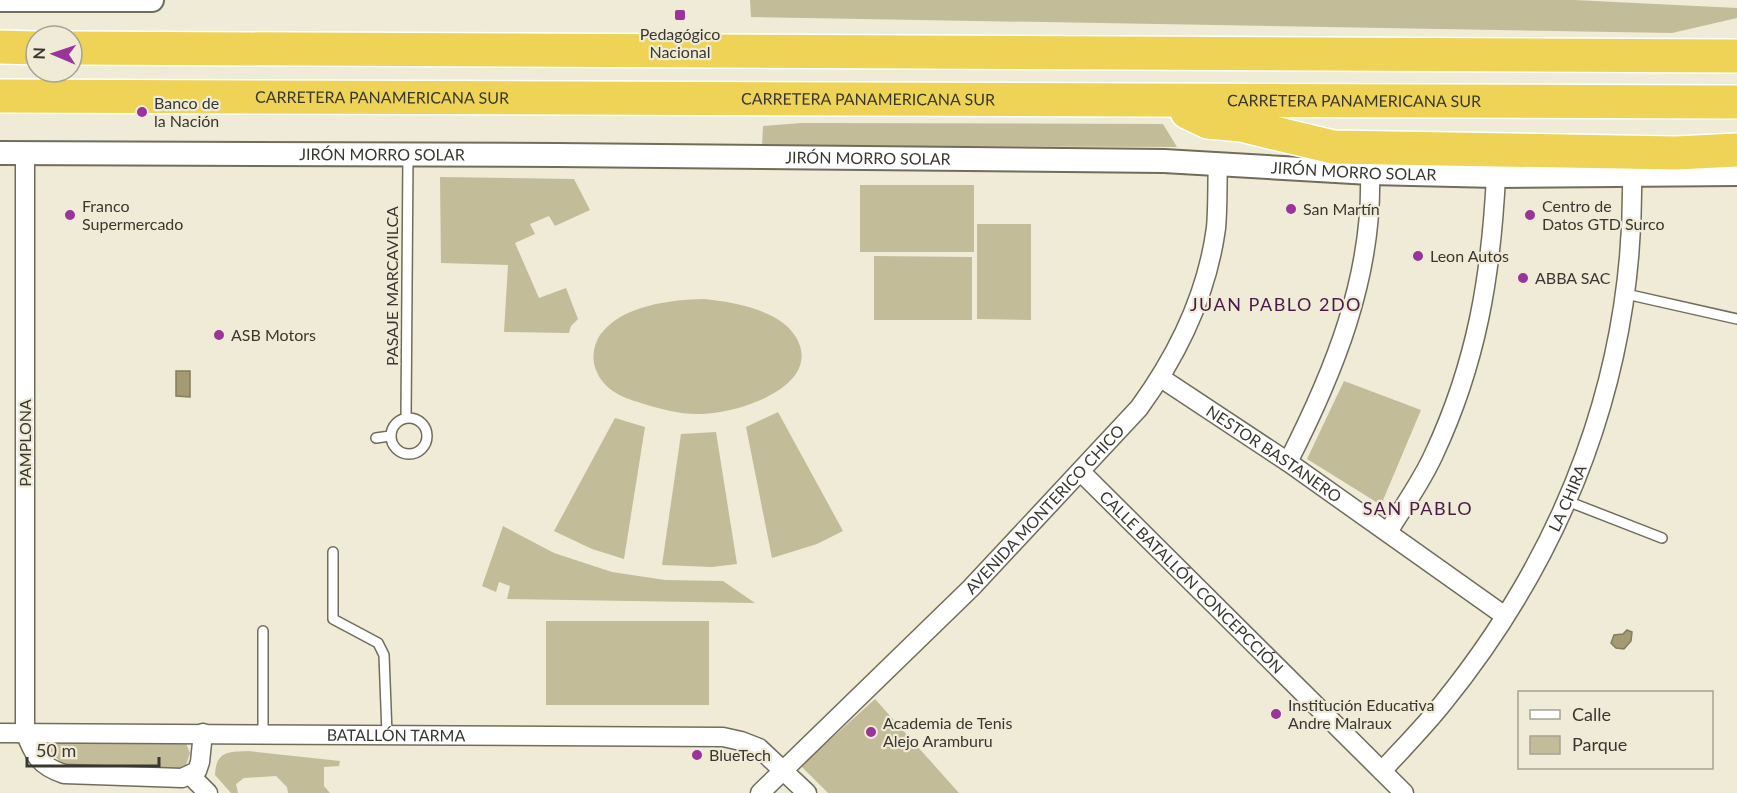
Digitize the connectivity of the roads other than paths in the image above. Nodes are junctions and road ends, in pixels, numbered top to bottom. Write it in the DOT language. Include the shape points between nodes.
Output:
graph roads {
  1 [pos="0,0"];
  2 [pos="51,0"];
  3 [pos="140,0"];
  4 [pos="152,0"];
  5 [pos="1737,34"];
  6 [pos="0,47"];
  7 [pos="24,48"];
  8 [pos="84,48"];
  9 [pos="1665,56"];
  10 [pos="1737,56"];
  11 [pos="0,96"];
  12 [pos="1161,101"];
  13 [pos="1680,101"];
  14 [pos="1737,102"];
  15 [pos="1737,110"];
  16 [pos="1737,150"];
  17 [pos="0,153"];
  18 [pos="25,153"];
  19 [pos="408,155"];
  20 [pos="1218,163"];
  21 [pos="1370,173"];
  22 [pos="1737,174"];
  23 [pos="1632,175"];
  24 [pos="1496,176"];
  25 [pos="1626,294"];
  26 [pos="1737,319"];
  27 [pos="1161,378"];
  28 [pos="406,418"];
  29 [pos="390,436"];
  30 [pos="376,438"];
  31 [pos="1288,462"];
  32 [pos="1081,472"];
  33 [pos="1567,501"];
  34 [pos="1388,532"];
  35 [pos="1662,538"];
  36 [pos="333,552"];
  37 [pos="1505,616"];
  38 [pos="263,631"];
  39 [pos="25,732"];
  40 [pos="0,733"];
  41 [pos="202,733"];
  42 [pos="263,734"];
  43 [pos="387,734"];
  44 [pos="783,770"];
  45 [pos="1382,771"];
  46 [pos="190,775"];
  47 [pos="208,793"];
  48 [pos="760,793"];
  49 [pos="807,793"];
  50 [pos="1404,793"];
  1 -- 2 [label="street"];
  2 -- 3 [label="street"];
  3 -- 4 [label="street"];
  5 -- 9 [label="highway"];
  6 -- 7 [label="highway"];
  8 -- 9 [label="highway"];
  9 -- 10 [label="highway"];
  11 -- 12 [label="highway, CARRETERA PANAMERICANA SUR"];
  12 -- 13 [label="highway, CARRETERA PANAMERICANA SUR"];
  12 -- 16 [label="highway" via="1208,122 1241,125 1334,147 1652,153"];
  13 -- 14 [label="highway, CARRETERA PANAMERICANA SUR"];
  13 -- 15 [label="highway"];
  17 -- 18 [label="street, JIRÓN MORRO SOLAR"];
  18 -- 19 [label="street, JIRÓN MORRO SOLAR"];
  18 -- 39 [label="street, PAMPLONA"];
  19 -- 20 [label="street, JIRÓN MORRO SOLAR"];
  19 -- 28 [label="lane, PASAJE MARCAVILCA"];
  20 -- 21 [label="street, JIRÓN MORRO SOLAR"];
  20 -- 27 [label="street, AVENIDA MONTERICO CHICO" via="1216,226 1209,267 1183,338"];
  21 -- 24 [label="street, JIRÓN MORRO SOLAR"];
  21 -- 31 [label="street" via="1371,206 1365,248 1347,329 1319,400"];
  22 -- 23 [label="street, JIRÓN MORRO SOLAR"];
  23 -- 24 [label="street, JIRÓN MORRO SOLAR"];
  23 -- 25 [label="street, LA CHIRA"];
  24 -- 34 [label="street" via="1490,264 1480,322 1455,406 1433,457"];
  25 -- 26 [label="lane"];
  25 -- 33 [label="street, LA CHIRA" via="1611,372 1590,445"];
  27 -- 31 [label="street, NESTOR BASTANERO"];
  27 -- 32 [label="street, AVENIDA MONTERICO CHICO"];
  28 -- 29 [label="lane" via="395,424"];
  28 -- 29 [label="lane" via="423,424 427,437 422,449 405,454 394,447"];
  29 -- 30 [label="lane"];
  31 -- 34 [label="street, NESTOR BASTANERO"];
  32 -- 44 [label="street, AVENIDA MONTERICO CHICO" via="971,588"];
  32 -- 45 [label="street, CALLE BATALLÓN CONCEPCCIÓN"];
  33 -- 35 [label="lane"];
  33 -- 37 [label="street, LA CHIRA"];
  34 -- 37 [label="street, NESTOR BASTANERO"];
  36 -- 43 [label="lane" via="333,619 378,643 384,655"];
  37 -- 45 [label="street, LA CHIRA" via="1442,705"];
  38 -- 42 [label="lane"];
  39 -- 40 [label="street, BATALLÓN TARMA"];
  39 -- 41 [label="street, BATALLÓN TARMA"];
  39 -- 46 [label="street" via="39,760 64,774 182,778"];
  41 -- 42 [label="street, BATALLÓN TARMA"];
  41 -- 46 [label="street" via="200,762"];
  42 -- 43 [label="street, BATALLÓN TARMA"];
  43 -- 44 [label="street, BATALLÓN TARMA" via="723,737 759,748"];
  44 -- 48 [label="street, AVENIDA MONTERICO CHICO"];
  44 -- 49 [label="street, BATALLÓN TARMA"];
  45 -- 50 [label="street, CALLE BATALLÓN CONCEPCCIÓN"];
  46 -- 47 [label="street"];
}
